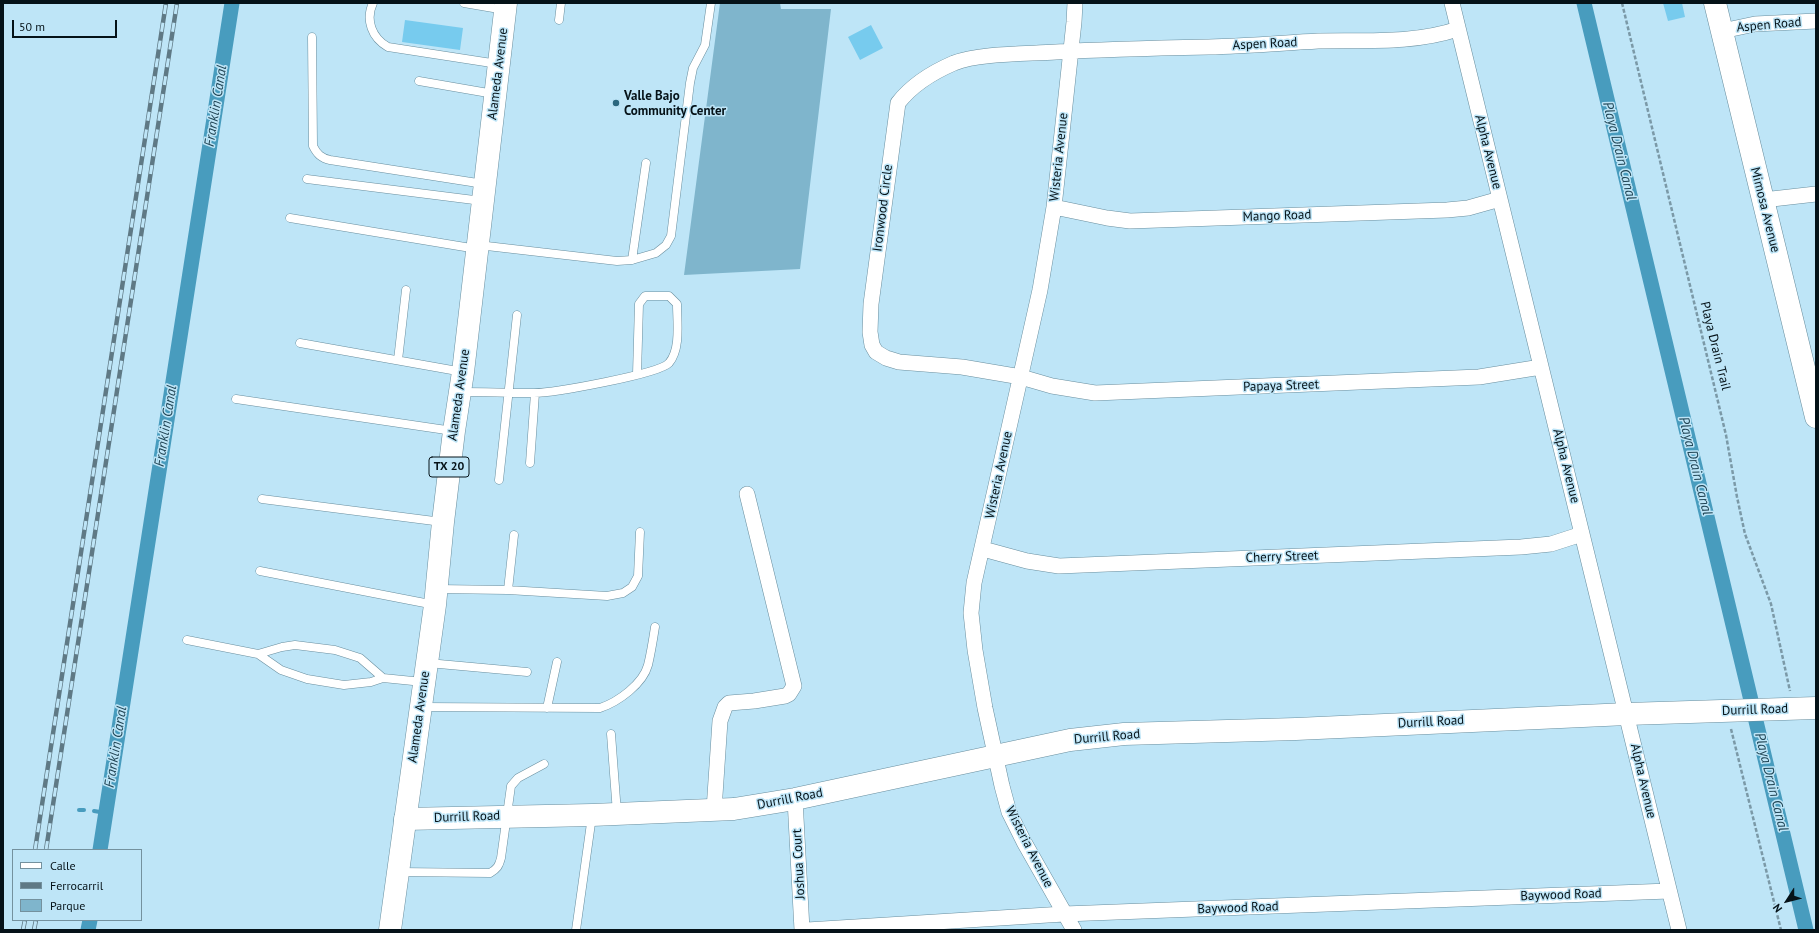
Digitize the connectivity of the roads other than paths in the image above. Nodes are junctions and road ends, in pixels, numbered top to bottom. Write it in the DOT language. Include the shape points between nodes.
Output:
graph roads {
  1 [pos="373,3"];
  2 [pos="464,3"];
  3 [pos="561,3"];
  4 [pos="711,3"];
  5 [pos="1075,3"];
  6 [pos="1452,3"];
  7 [pos="1715,3"];
  8 [pos="506,7"];
  9 [pos="559,20"];
  10 [pos="1816,21"];
  11 [pos="1458,29"];
  12 [pos="1722,31"];
  13 [pos="312,37"];
  14 [pos="1071,52"];
  15 [pos="499,64"];
  16 [pos="419,81"];
  17 [pos="495,94"];
  18 [pos="646,163"];
  19 [pos="307,179"];
  20 [pos="484,192"];
  21 [pos="1816,194"];
  22 [pos="1500,199"];
  23 [pos="1763,200"];
  24 [pos="1054,207"];
  25 [pos="290,218"];
  26 [pos="477,247"];
  27 [pos="632,260"];
  28 [pos="406,290"];
  29 [pos="517,315"];
  30 [pos="300,343"];
  31 [pos="398,360"];
  32 [pos="1541,367"];
  33 [pos="1810,367"];
  34 [pos="637,374"];
  35 [pos="1021,377"];
  36 [pos="462,382"];
  37 [pos="509,392"];
  38 [pos="535,393"];
  39 [pos="236,399"];
  40 [pos="1816,417"];
  41 [pos="454,431"];
  42 [pos="530,463"];
  43 [pos="499,480"];
  44 [pos="747,494"];
  45 [pos="262,499"];
  46 [pos="443,522"];
  47 [pos="640,532"];
  48 [pos="1582,534"];
  49 [pos="514,535"];
  50 [pos="983,549"];
  51 [pos="260,571"];
  52 [pos="508,590"];
  53 [pos="436,597"];
  54 [pos="655,628"];
  55 [pos="187,640"];
  56 [pos="258,654"];
  57 [pos="557,662"];
  58 [pos="527,672"];
  59 [pos="426,673"];
  60 [pos="383,678"];
  61 [pos="420,707"];
  62 [pos="547,708"];
  63 [pos="1816,708"];
  64 [pos="1626,714"];
  65 [pos="611,734"];
  66 [pos="996,755"];
  67 [pos="544,764"];
  68 [pos="795,799"];
  69 [pos="714,810"];
  70 [pos="617,813"];
  71 [pos="592,815"];
  72 [pos="507,816"];
  73 [pos="405,819"];
  74 [pos="398,872"];
  75 [pos="1669,891"];
  76 [pos="1064,914"];
  77 [pos="390,930"];
  78 [pos="576,930"];
  79 [pos="802,930"];
  80 [pos="807,930"];
  81 [pos="1074,930"];
  82 [pos="1679,930"];
  1 -- 15 [label="lane" via="370,23 376,37 388,47"];
  2 -- 8 [label="lane"];
  3 -- 9 [label="lane"];
  4 -- 27 [label="lane" via="705,45 693,68 690,82 671,236 666,245 656,253"];
  5 -- 14 [label="street, Wisteria Avenue"];
  6 -- 11 [label="street, Alpha Avenue"];
  7 -- 12 [label="street, Mimosa Avenue"];
  8 -- 15 [label="street, Alameda Avenue / TX 20"];
  10 -- 12 [label="street, Aspen Road" via="1755,24"];
  11 -- 14 [label="street, Aspen Road" via="1442,35 1396,41 1320,41"];
  11 -- 22 [label="street, Alpha Avenue"];
  12 -- 23 [label="street, Mimosa Avenue"];
  13 -- 20 [label="lane" via="313,146 317,153 330,160"];
  14 -- 24 [label="street, Wisteria Avenue"];
  14 -- 35 [label="street, Ironwood Circle" via="978,57 954,63 907,91 898,103 893,131 871,304 872,345 881,356 898,362 962,367"];
  15 -- 17 [label="street, Alameda Avenue / TX 20"];
  16 -- 17 [label="lane"];
  17 -- 20 [label="street, Alameda Avenue / TX 20"];
  18 -- 27 [label="lane"];
  19 -- 20 [label="lane"];
  20 -- 26 [label="street, Alameda Avenue / TX 20"];
  21 -- 23 [label="street"];
  22 -- 24 [label="street, Mango Road" via="1468,208 1447,210 1130,221"];
  22 -- 32 [label="street, Alpha Avenue"];
  23 -- 33 [label="street, Mimosa Avenue"];
  24 -- 35 [label="street, Wisteria Avenue" via="1040,290"];
  25 -- 26 [label="lane"];
  26 -- 27 [label="lane" via="617,261"];
  26 -- 36 [label="street, Alameda Avenue / TX 20"];
  28 -- 31 [label="lane"];
  29 -- 37 [label="lane"];
  30 -- 31 [label="lane"];
  31 -- 36 [label="lane"];
  32 -- 35 [label="street, Papaya Street" via="1480,377 1094,393 1052,386"];
  32 -- 48 [label="street, Alpha Avenue"];
  33 -- 40 [label="street, Mimosa Avenue"];
  34 -- 34 [label="lane" via="668,364 675,353 677,304 669,296 646,296 639,304"];
  34 -- 38 [label="lane" via="591,385"];
  35 -- 50 [label="street, Wisteria Avenue"];
  36 -- 37 [label="lane"];
  36 -- 41 [label="street, Alameda Avenue / TX 20"];
  37 -- 38 [label="lane"];
  37 -- 43 [label="lane"];
  38 -- 42 [label="lane"];
  39 -- 41 [label="lane"];
  41 -- 46 [label="street, Alameda Avenue / TX 20"];
  44 -- 69 [label="street" via="794,686 785,696 754,702 729,703 725,707 720,721"];
  45 -- 46 [label="lane"];
  46 -- 53 [label="street, Alameda Avenue / TX 20"];
  47 -- 52 [label="lane" via="638,576 632,587 624,593 607,596"];
  48 -- 50 [label="street, Cherry Street" via="1551,544 1521,547 1059,566 1027,561"];
  48 -- 64 [label="street, Alpha Avenue"];
  49 -- 52 [label="lane"];
  50 -- 66 [label="street, Wisteria Avenue" via="974,583 971,613 985,708"];
  51 -- 53 [label="lane"];
  52 -- 53 [label="lane"];
  53 -- 59 [label="street, Alameda Avenue / TX 20"];
  54 -- 62 [label="lane" via="648,667 637,683 622,697 600,708"];
  55 -- 56 [label="lane"];
  56 -- 60 [label="lane" via="281,670 307,679 344,685"];
  56 -- 60 [label="lane" via="295,645 335,650 360,658"];
  57 -- 62 [label="lane"];
  58 -- 59 [label="lane"];
  59 -- 60 [label="lane"];
  59 -- 61 [label="street, Alameda Avenue / TX 20"];
  61 -- 62 [label="lane"];
  61 -- 73 [label="street, Alameda Avenue / TX 20"];
  63 -- 64 [label="street, Durrill Road"];
  64 -- 66 [label="street, Durrill Road" via="1124,734 1070,740"];
  64 -- 75 [label="street, Alpha Avenue"];
  65 -- 70 [label="lane"];
  66 -- 68 [label="street, Durrill Road"];
  66 -- 76 [label="street, Wisteria Avenue" via="1010,812"];
  67 -- 72 [label="lane" via="514,781"];
  68 -- 69 [label="street, Durrill Road"];
  68 -- 79 [label="street, Joshua Court"];
  69 -- 70 [label="street, Durrill Road"];
  70 -- 71 [label="street, Durrill Road"];
  71 -- 72 [label="street, Durrill Road"];
  71 -- 78 [label="lane"];
  72 -- 73 [label="street, Durrill Road"];
  72 -- 74 [label="lane" via="499,865 490,873"];
  73 -- 74 [label="street, Alameda Avenue / TX 20"];
  74 -- 77 [label="street, Alameda Avenue / TX 20"];
  75 -- 76 [label="street, Baywood Road"];
  75 -- 82 [label="street, Alpha Avenue"];
  76 -- 80 [label="street, Baywood Road"];
  76 -- 81 [label="street, Wisteria Avenue"];
}
